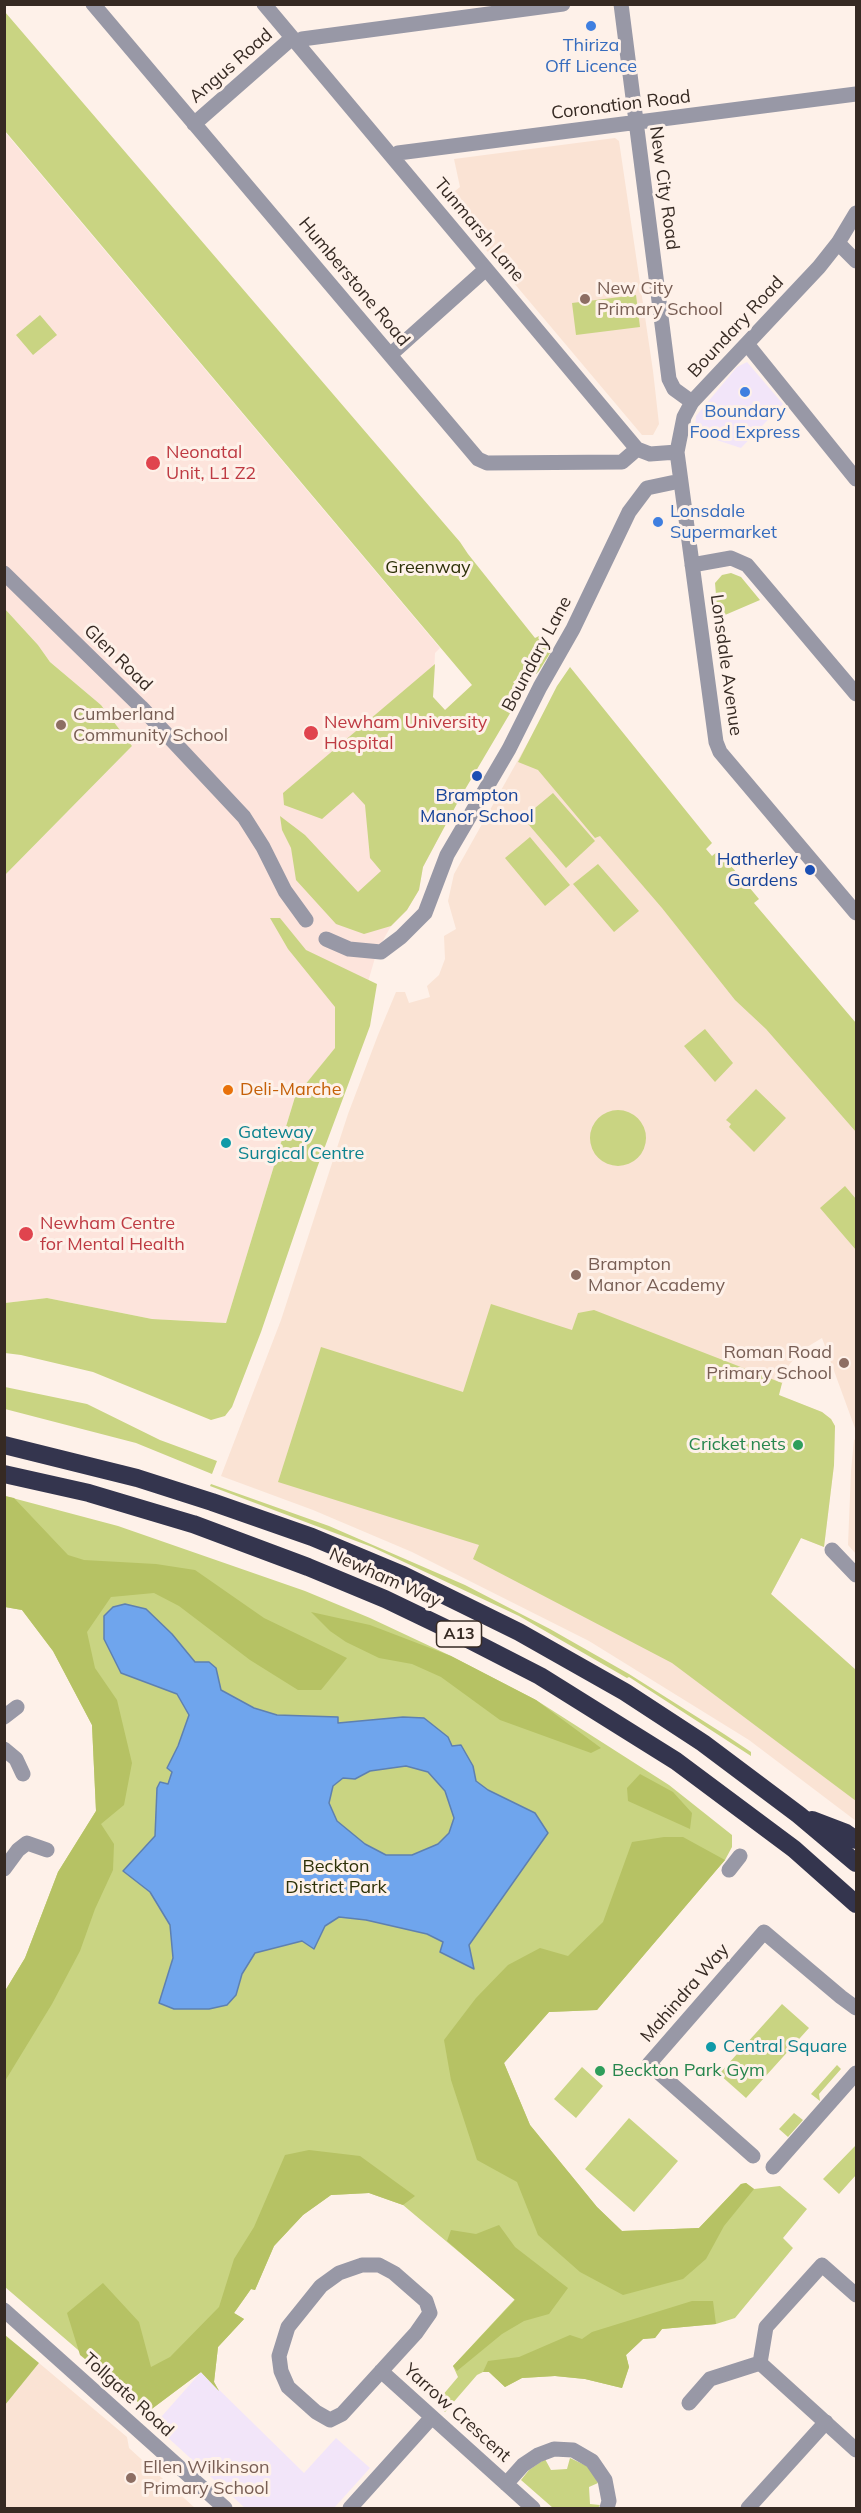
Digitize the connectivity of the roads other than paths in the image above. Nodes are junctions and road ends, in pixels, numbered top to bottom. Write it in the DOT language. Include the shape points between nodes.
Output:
graph roads {
  1 [pos="93,4"];
  2 [pos="264,4"];
  3 [pos="563,4"];
  4 [pos="621,4"];
  5 [pos="294,41"];
  6 [pos="856,94"];
  7 [pos="636,122"];
  8 [pos="195,124"];
  9 [pos="393,157"];
  10 [pos="856,213"];
  11 [pos="838,243"];
  12 [pos="856,261"];
  13 [pos="486,269"];
  14 [pos="747,344"];
  15 [pos="390,355"];
  16 [pos="692,402"];
  17 [pos="637,449"];
  18 [pos="677,452"];
  19 [pos="856,479"];
  20 [pos="680,481"];
  21 [pos="692,565"];
  22 [pos="4,573"];
  23 [pos="856,694"];
  24 [pos="856,913"];
  25 [pos="306,920"];
  26 [pos="326,939"];
  27 [pos="4,1445"];
  28 [pos="4,1474"];
  29 [pos="832,1550"];
  30 [pos="856,1575"];
  31 [pos="17,1707"];
  32 [pos="4,1717"];
  33 [pos="4,1749"];
  34 [pos="23,1774"];
  35 [pos="799,1815"];
  36 [pos="856,1840"];
  37 [pos="47,1850"];
  38 [pos="740,1856"];
  39 [pos="856,1863"];
  40 [pos="5,1869"];
  41 [pos="729,1870"];
  42 [pos="856,1904"];
  43 [pos="856,2008"];
  44 [pos="856,2073"];
  45 [pos="753,2156"];
  46 [pos="773,2167"];
  47 [pos="856,2295"];
  48 [pos="4,2310"];
  49 [pos="760,2363"];
  50 [pos="381,2371"];
  51 [pos="689,2403"];
  52 [pos="432,2417"];
  53 [pos="826,2422"];
  54 [pos="856,2450"];
  55 [pos="506,2484"];
  56 [pos="225,2508"];
  57 [pos="350,2508"];
  58 [pos="533,2508"];
  59 [pos="607,2508"];
  60 [pos="748,2508"];
  1 -- 8 [label="street, Humberstone Road"];
  2 -- 5 [label="street, Tunmarsh Lane"];
  3 -- 5 [label="street"];
  4 -- 7 [label="street, New City Road"];
  5 -- 8 [label="street, Angus Road"];
  5 -- 9 [label="street, Tunmarsh Lane"];
  6 -- 7 [label="street, Coronation Road"];
  7 -- 9 [label="street, Coronation Road" via="398,153"];
  7 -- 16 [label="street, New City Road" via="669,379 674,389"];
  8 -- 15 [label="street, Humberstone Road"];
  9 -- 13 [label="street, Tunmarsh Lane"];
  10 -- 11 [label="street, Boundary Road"];
  11 -- 12 [label="street"];
  11 -- 14 [label="street, Boundary Road"];
  13 -- 15 [label="street"];
  13 -- 17 [label="street, Tunmarsh Lane"];
  14 -- 16 [label="street, Boundary Road"];
  14 -- 19 [label="street"];
  15 -- 17 [label="street, Humberstone Road" via="478,459 487,463 622,462"];
  16 -- 18 [label="street, Boundary Road" via="684,417"];
  17 -- 18 [label="street" via="650,454"];
  18 -- 20 [label="street, Boundary Road"];
  20 -- 21 [label="street, Lonsdale Avenue"];
  20 -- 26 [label="street, Boundary Lane" via="647,488 629,512 573,629 447,855 425,913 381,952 349,949"];
  21 -- 23 [label="street" via="731,558 747,565"];
  21 -- 24 [label="street, Lonsdale Avenue" via="720,752"];
  22 -- 25 [label="street, Glen Road" via="158,725 244,817 285,891"];
  27 -- 35 [label="highway, Newham Way / A13" via="201,1498 312,1537 403,1575 519,1632 625,1692 703,1743"];
  28 -- 42 [label="highway, Newham Way / A13" via="89,1493 193,1524 385,1599 462,1636 540,1676 676,1761 794,1849"];
  29 -- 30 [label="street"];
  31 -- 32 [label="street"];
  33 -- 34 [label="street" via="16,1759"];
  35 -- 36 [label="highway"];
  35 -- 39 [label="highway, Newham Way / A13"];
  37 -- 40 [label="street" via="27,1843"];
  38 -- 41 [label="street"];
  43 -- 45 [label="street, Mahindra Way" via="764,1932 649,2064"];
  44 -- 46 [label="street"];
  47 -- 49 [label="street" via="822,2265 766,2327"];
  48 -- 56 [label="street, Tollgate Road"];
  49 -- 51 [label="street" via="710,2379"];
  49 -- 53 [label="street"];
  50 -- 50 [label="street" via="342,2414 330,2421 288,2387 281,2372 279,2356 288,2327 306,2302 339,2273 362,2265 379,2265 394,2273 426,2301 430,2313"];
  50 -- 52 [label="street, Yarrow Crescent"];
  52 -- 55 [label="street, Yarrow Crescent"];
  52 -- 57 [label="street"];
  53 -- 54 [label="street"];
  53 -- 60 [label="street"];
  55 -- 58 [label="street, Yarrow Crescent"];
  55 -- 59 [label="street, Yarrow Crescent" via="538,2455 554,2449 573,2450 592,2461 605,2480"];
}
